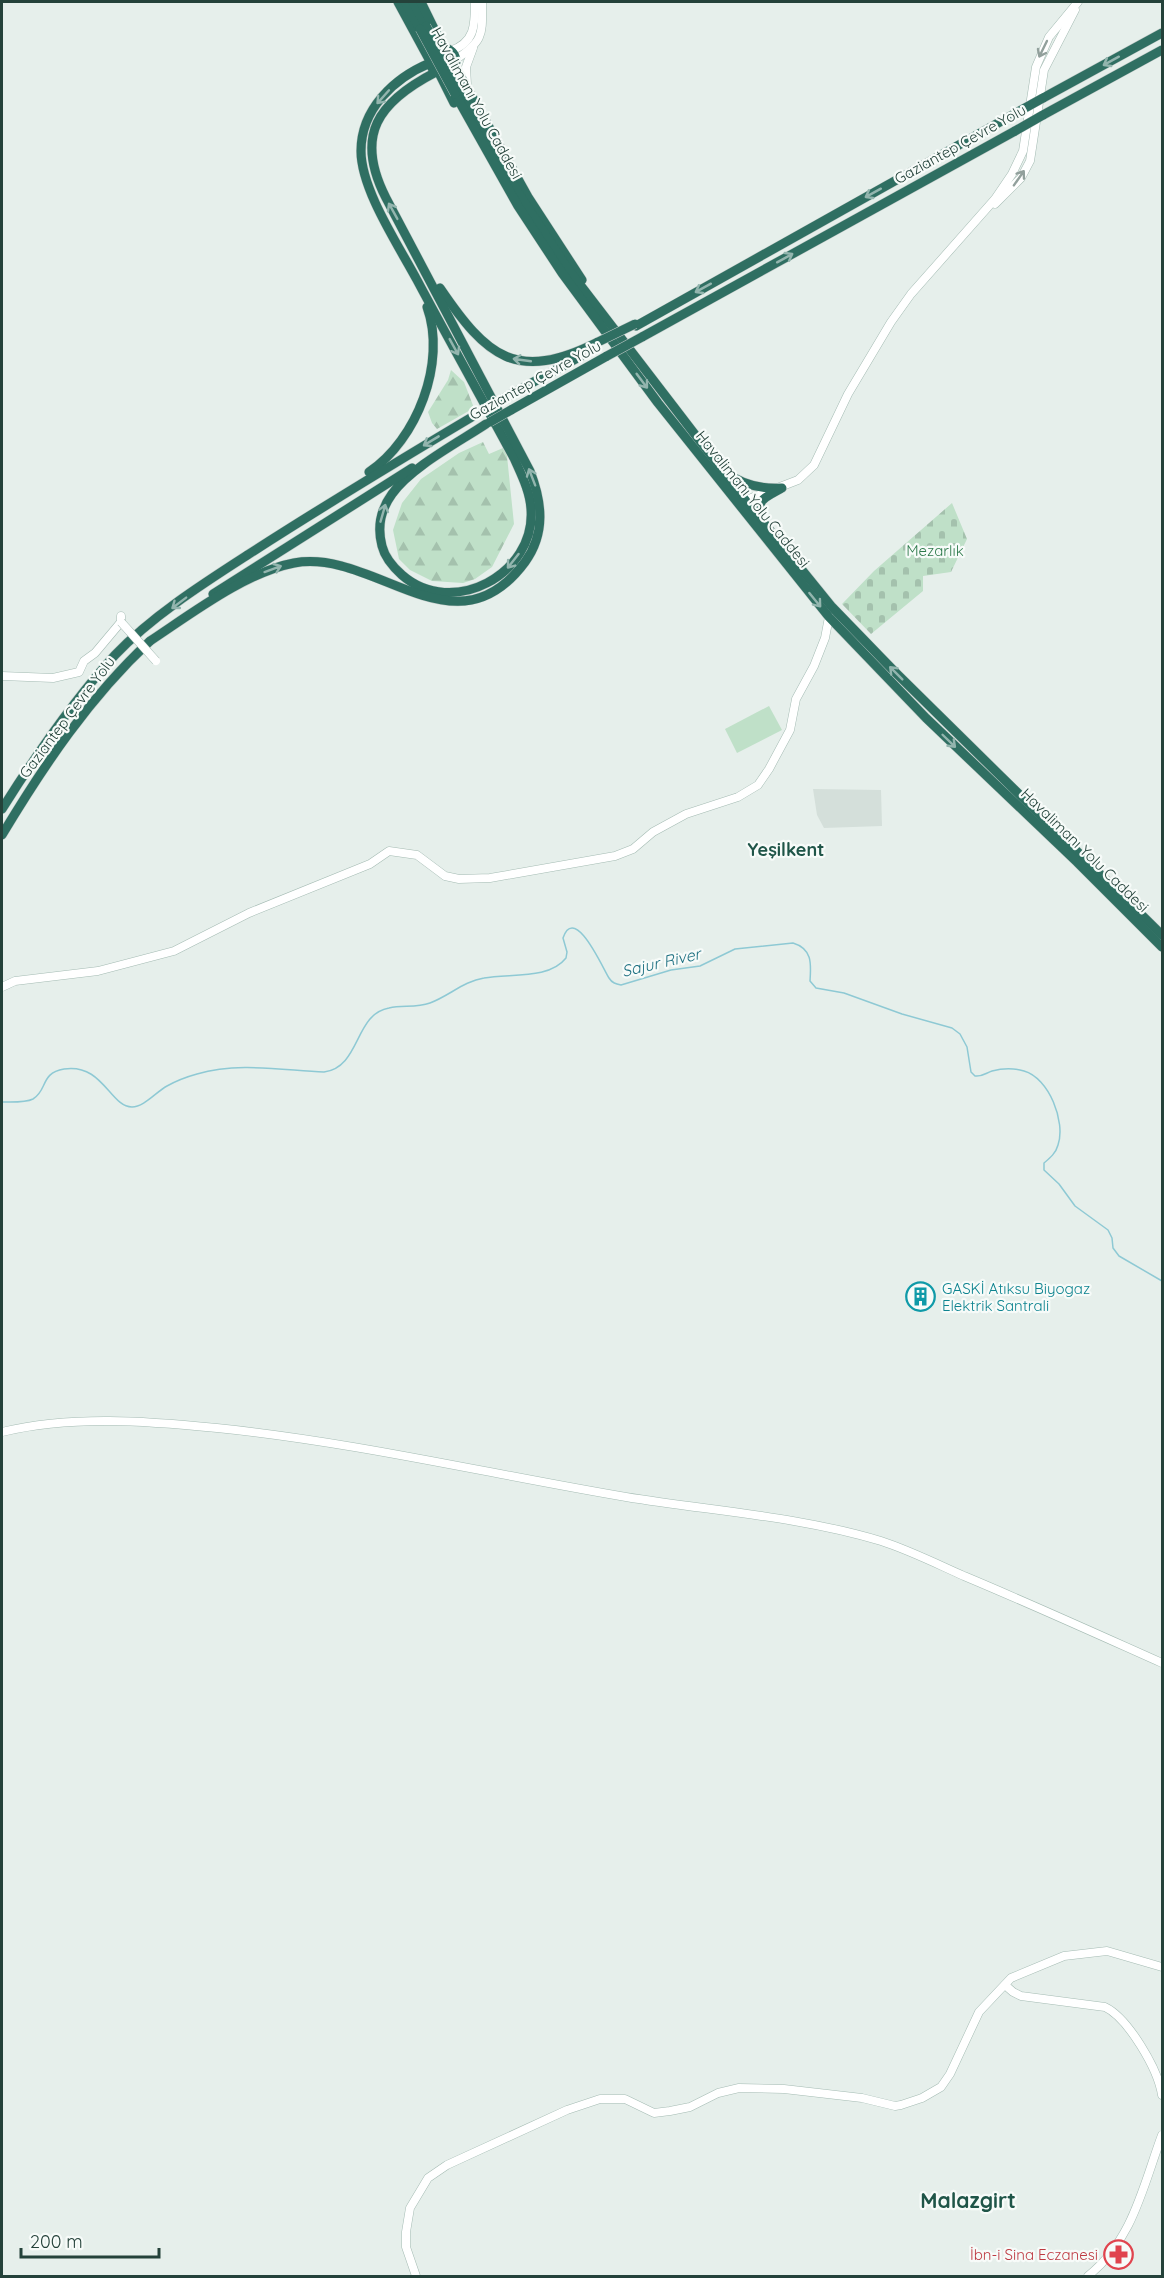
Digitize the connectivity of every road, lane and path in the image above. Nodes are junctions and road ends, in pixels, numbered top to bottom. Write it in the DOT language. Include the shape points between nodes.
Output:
graph roads {
  1 [pos="398,2"];
  2 [pos="405,2"];
  3 [pos="413,2"];
  4 [pos="421,2"];
  5 [pos="476,2"];
  6 [pos="482,2"];
  7 [pos="1078,2"];
  8 [pos="423,28"];
  9 [pos="1162,33"];
  10 [pos="475,45"];
  11 [pos="447,50"];
  12 [pos="1162,50"];
  13 [pos="430,62"];
  14 [pos="455,63"];
  15 [pos="437,73"];
  16 [pos="461,92"];
  17 [pos="404,231"];
  18 [pos="393,237"];
  19 [pos="585,304"];
  20 [pos="599,343"];
  21 [pos="488,423"];
  22 [pos="720,467"];
  23 [pos="782,488"];
  24 [pos="739,500"];
  25 [pos="772,533"];
  26 [pos="205,582"];
  27 [pos="829,617"];
  28 [pos="843,632"];
  29 [pos="825,638"];
  30 [pos="150,641"];
  31 [pos="156,660"];
  32 [pos="2,676"];
  33 [pos="2,809"];
  34 [pos="2,835"];
  35 [pos="1162,935"];
  36 [pos="1162,947"];
  37 [pos="2,987"];
  38 [pos="2,1432"];
  39 [pos="1162,1663"];
  40 [pos="1162,1967"];
  41 [pos="1005,1985"];
  42 [pos="1162,2095"];
  43 [pos="1162,2135"];
  44 [pos="416,2277"];
  45 [pos="1088,2277"];
  1 -- 13 [label="highway"];
  2 -- 8 [label="highway, Havalimanı Yolu Caddesi"];
  3 -- 8 [label="highway, Havalimanı Yolu Caddesi"];
  4 -- 11 [label="highway"];
  5 -- 11 [label="street" via="471,38 460,47"];
  6 -- 10 [label="street" via="482,33"];
  7 -- 23 [label="street" via="1044,70 1030,161 1021,178 911,294 848,394 814,465"];
  8 -- 16 [label="highway, Havalimanı Yolu Caddesi, bridge"];
  9 -- 20 [label="highway, Gaziantep Çevre Yolu, one-way, bridge"];
  10 -- 14 [label="street"];
  10 -- 16 [label="street"];
  11 -- 13 [label="highway" via="434,52"];
  11 -- 14 [label="highway"];
  21 -- 12 [label="highway, Gaziantep Çevre Yolu, one-way, bridge"];
  13 -- 15 [label="highway"];
  13 -- 18 [label="highway, one-way" via="385,93 364,130 361,149 365,176"];
  14 -- 15 [label="highway" via="449,72"];
  14 -- 16 [label="highway"];
  17 -- 15 [label="highway, one-way" via="377,180 371,144 382,113 391,101"];
  15 -- 19 [label="highway" via="524,227 563,283"];
  16 -- 19 [label="highway, Havalimanı Yolu Caddesi" via="518,206"];
  16 -- 22 [label="highway, Havalimanı Yolu Caddesi" via="508,177 568,269"];
  20 -- 17 [label="highway, one-way" via="544,361 512,358 494,351 452,306"];
  30 -- 17 [label="highway, one-way" via="245,582 295,562 347,566 418,594 453,602 491,592 516,574 528,557 536,541 541,508 530,471"];
  18 -- 21 [label="highway, one-way" via="514,458 531,509 528,538 509,568 498,577 465,591 436,592 422,588 393,566 384,552 380,526 386,503 415,471"];
  18 -- 26 [label="highway" via="424,298 433,331 430,373 407,433 376,467"];
  19 -- 24 [label="highway, Havalimanı Yolu Caddesi, one-way" via="658,403"];
  20 -- 26 [label="highway, Gaziantep Çevre Yolu, one-way, bridge" via="391,465"];
  21 -- 30 [label="highway, Gaziantep Çevre Yolu" via="257,565"];
  22 -- 23 [label="highway" via="755,487"];
  22 -- 24 [label="highway, Havalimanı Yolu Caddesi"];
  23 -- 24 [label="street"];
  23 -- 25 [label="highway" via="766,497 759,508"];
  24 -- 25 [label="highway, Havalimanı Yolu Caddesi"];
  24 -- 27 [label="highway, Havalimanı Yolu Caddesi, one-way"];
  35 -- 25 [label="highway, Havalimanı Yolu Caddesi, one-way" via="894,671 832,607"];
  26 -- 33 [label="highway, Gaziantep Çevre Yolu, one-way" via="116,654 38,753"];
  27 -- 28 [label="highway, Havalimanı Yolu Caddesi"];
  27 -- 29 [label="street"];
  28 -- 29 [label="street"];
  28 -- 36 [label="highway, Havalimanı Yolu Caddesi, one-way"];
  29 -- 37 [label="street" via="796,699 790,730 758,785 686,814 653,832 633,849 615,856 490,878 459,879 445,876 417,855 389,851 370,864 249,913 174,951 98,971 15,981"];
  30 -- 34 [label="highway, Gaziantep Çevre Yolu" via="97,697 49,761"];
  31 -- 32 [label="street, bridge" via="121,619 79,672 53,678"];
  38 -- 39 [label="street" via="70,1422 122,1422 285,1435 627,1497 785,1520 884,1542"];
  40 -- 41 [label="street" via="1107,1951 1096,1952 1065,1956 1011,1978"];
  41 -- 42 [label="street" via="1021,1996 1114,2011 1130,2029 1150,2064"];
  41 -- 44 [label="street" via="979,2012 941,2087 901,2105 784,2089 739,2088 690,2107 654,2113 625,2099 600,2098 447,2165 428,2178 410,2208 406,2247"];
  43 -- 45 [label="street" via="1127,2232"];
}
